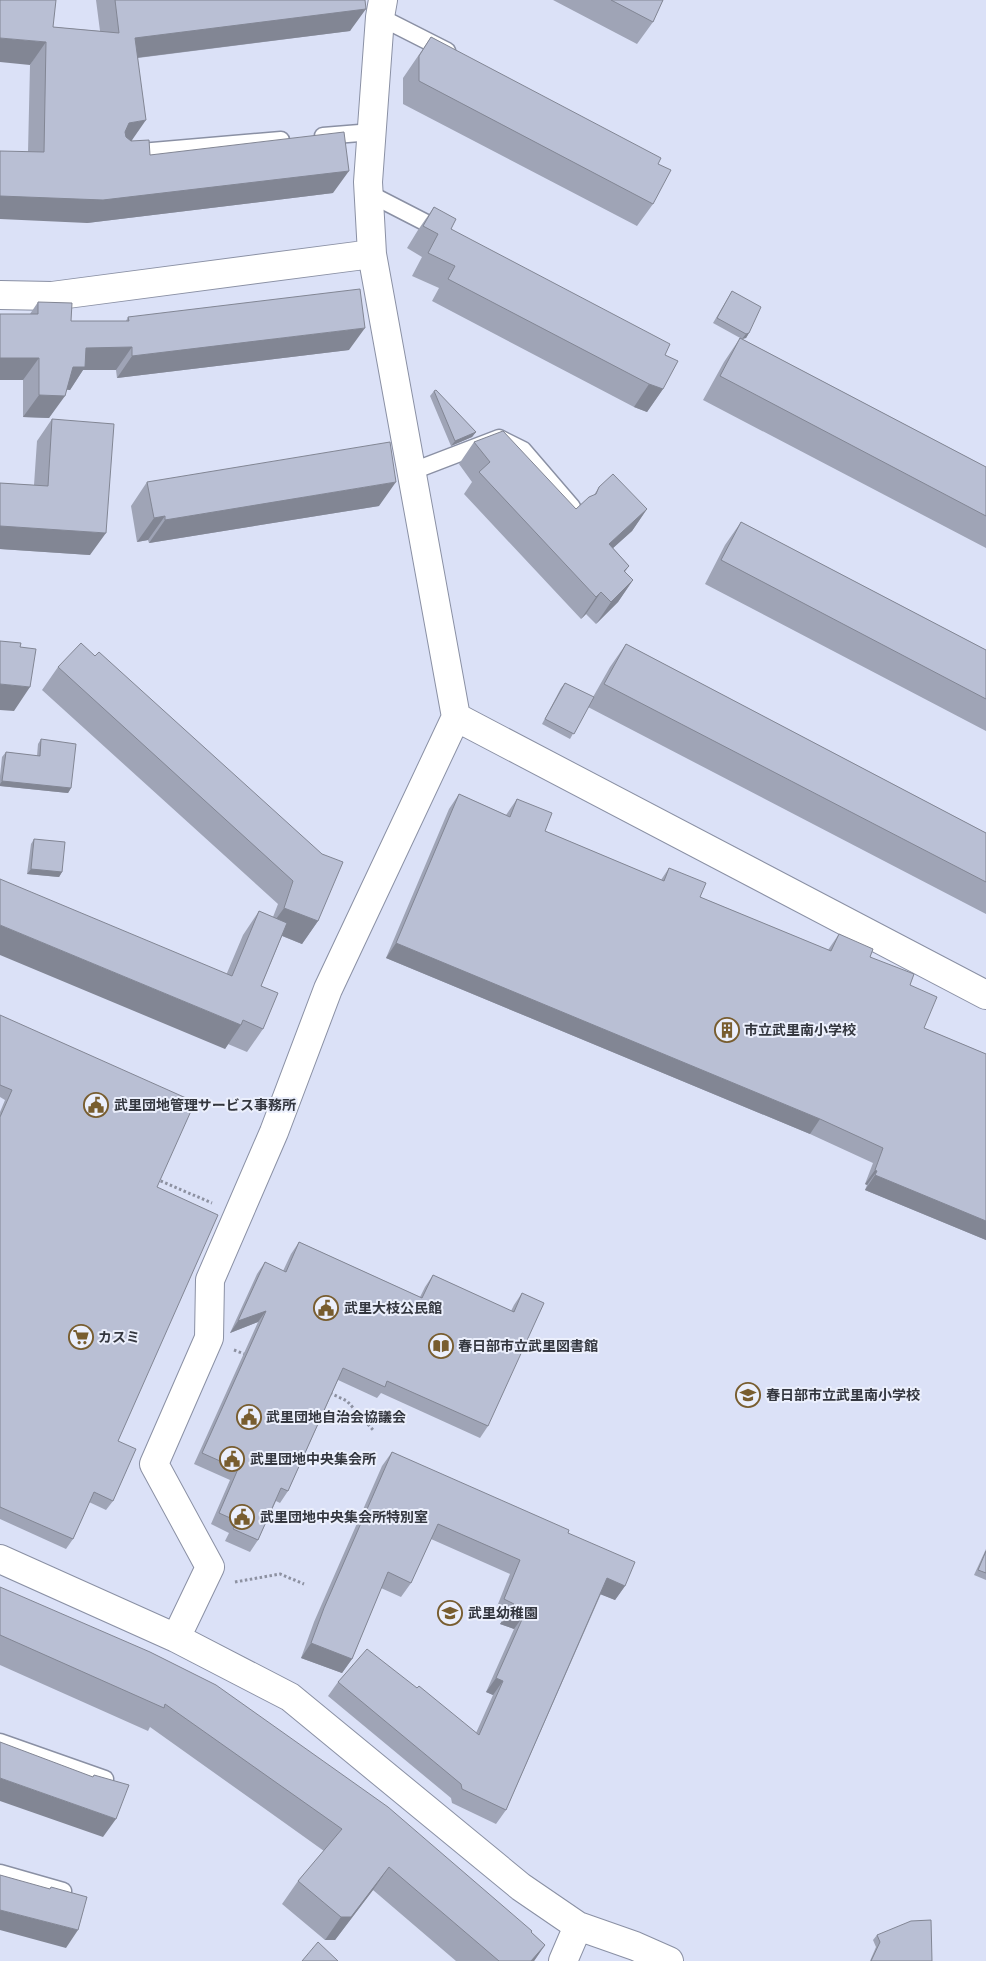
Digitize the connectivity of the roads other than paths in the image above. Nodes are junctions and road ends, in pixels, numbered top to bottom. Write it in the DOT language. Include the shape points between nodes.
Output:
graph roads {
  1 [pos="382,8"];
  2 [pos="460,58"];
  3 [pos="372,132"];
  4 [pos="119,154"];
  5 [pos="370,194"];
  6 [pos="458,238"];
  7 [pos="372,254"];
  8 [pos="0,296"];
  9 [pos="412,471"];
  10 [pos="574,509"];
  11 [pos="456,717"];
  12 [pos="986,995"];
  13 [pos="0,1559"];
  14 [pos="176,1638"];
  15 [pos="0,1742"];
  16 [pos="105,1779"];
  17 [pos="0,1873"];
  18 [pos="63,1891"];
  19 [pos="578,1926"];
  20 [pos="563,1961"];
  21 [pos="669,1961"];
  1 -- 2 [label="lane"];
  1 -- 3 [label="street"];
  3 -- 4 [label="lane"];
  3 -- 5 [label="street"];
  5 -- 6 [label="lane"];
  5 -- 7 [label="street"];
  7 -- 8 [label="street" via="52,296"];
  7 -- 9 [label="street"];
  9 -- 10 [label="lane" via="499,438 523,450"];
  9 -- 11 [label="street"];
  11 -- 12 [label="street"];
  11 -- 14 [label="street" via="328,989 274,1132 210,1280 208,1338 154,1464 210,1567"];
  13 -- 14 [label="street"];
  14 -- 19 [label="street" via="290,1696 521,1886"];
  15 -- 16 [label="lane"];
  17 -- 18 [label="lane"];
  19 -- 20 [label="street"];
  19 -- 21 [label="street"];
}
